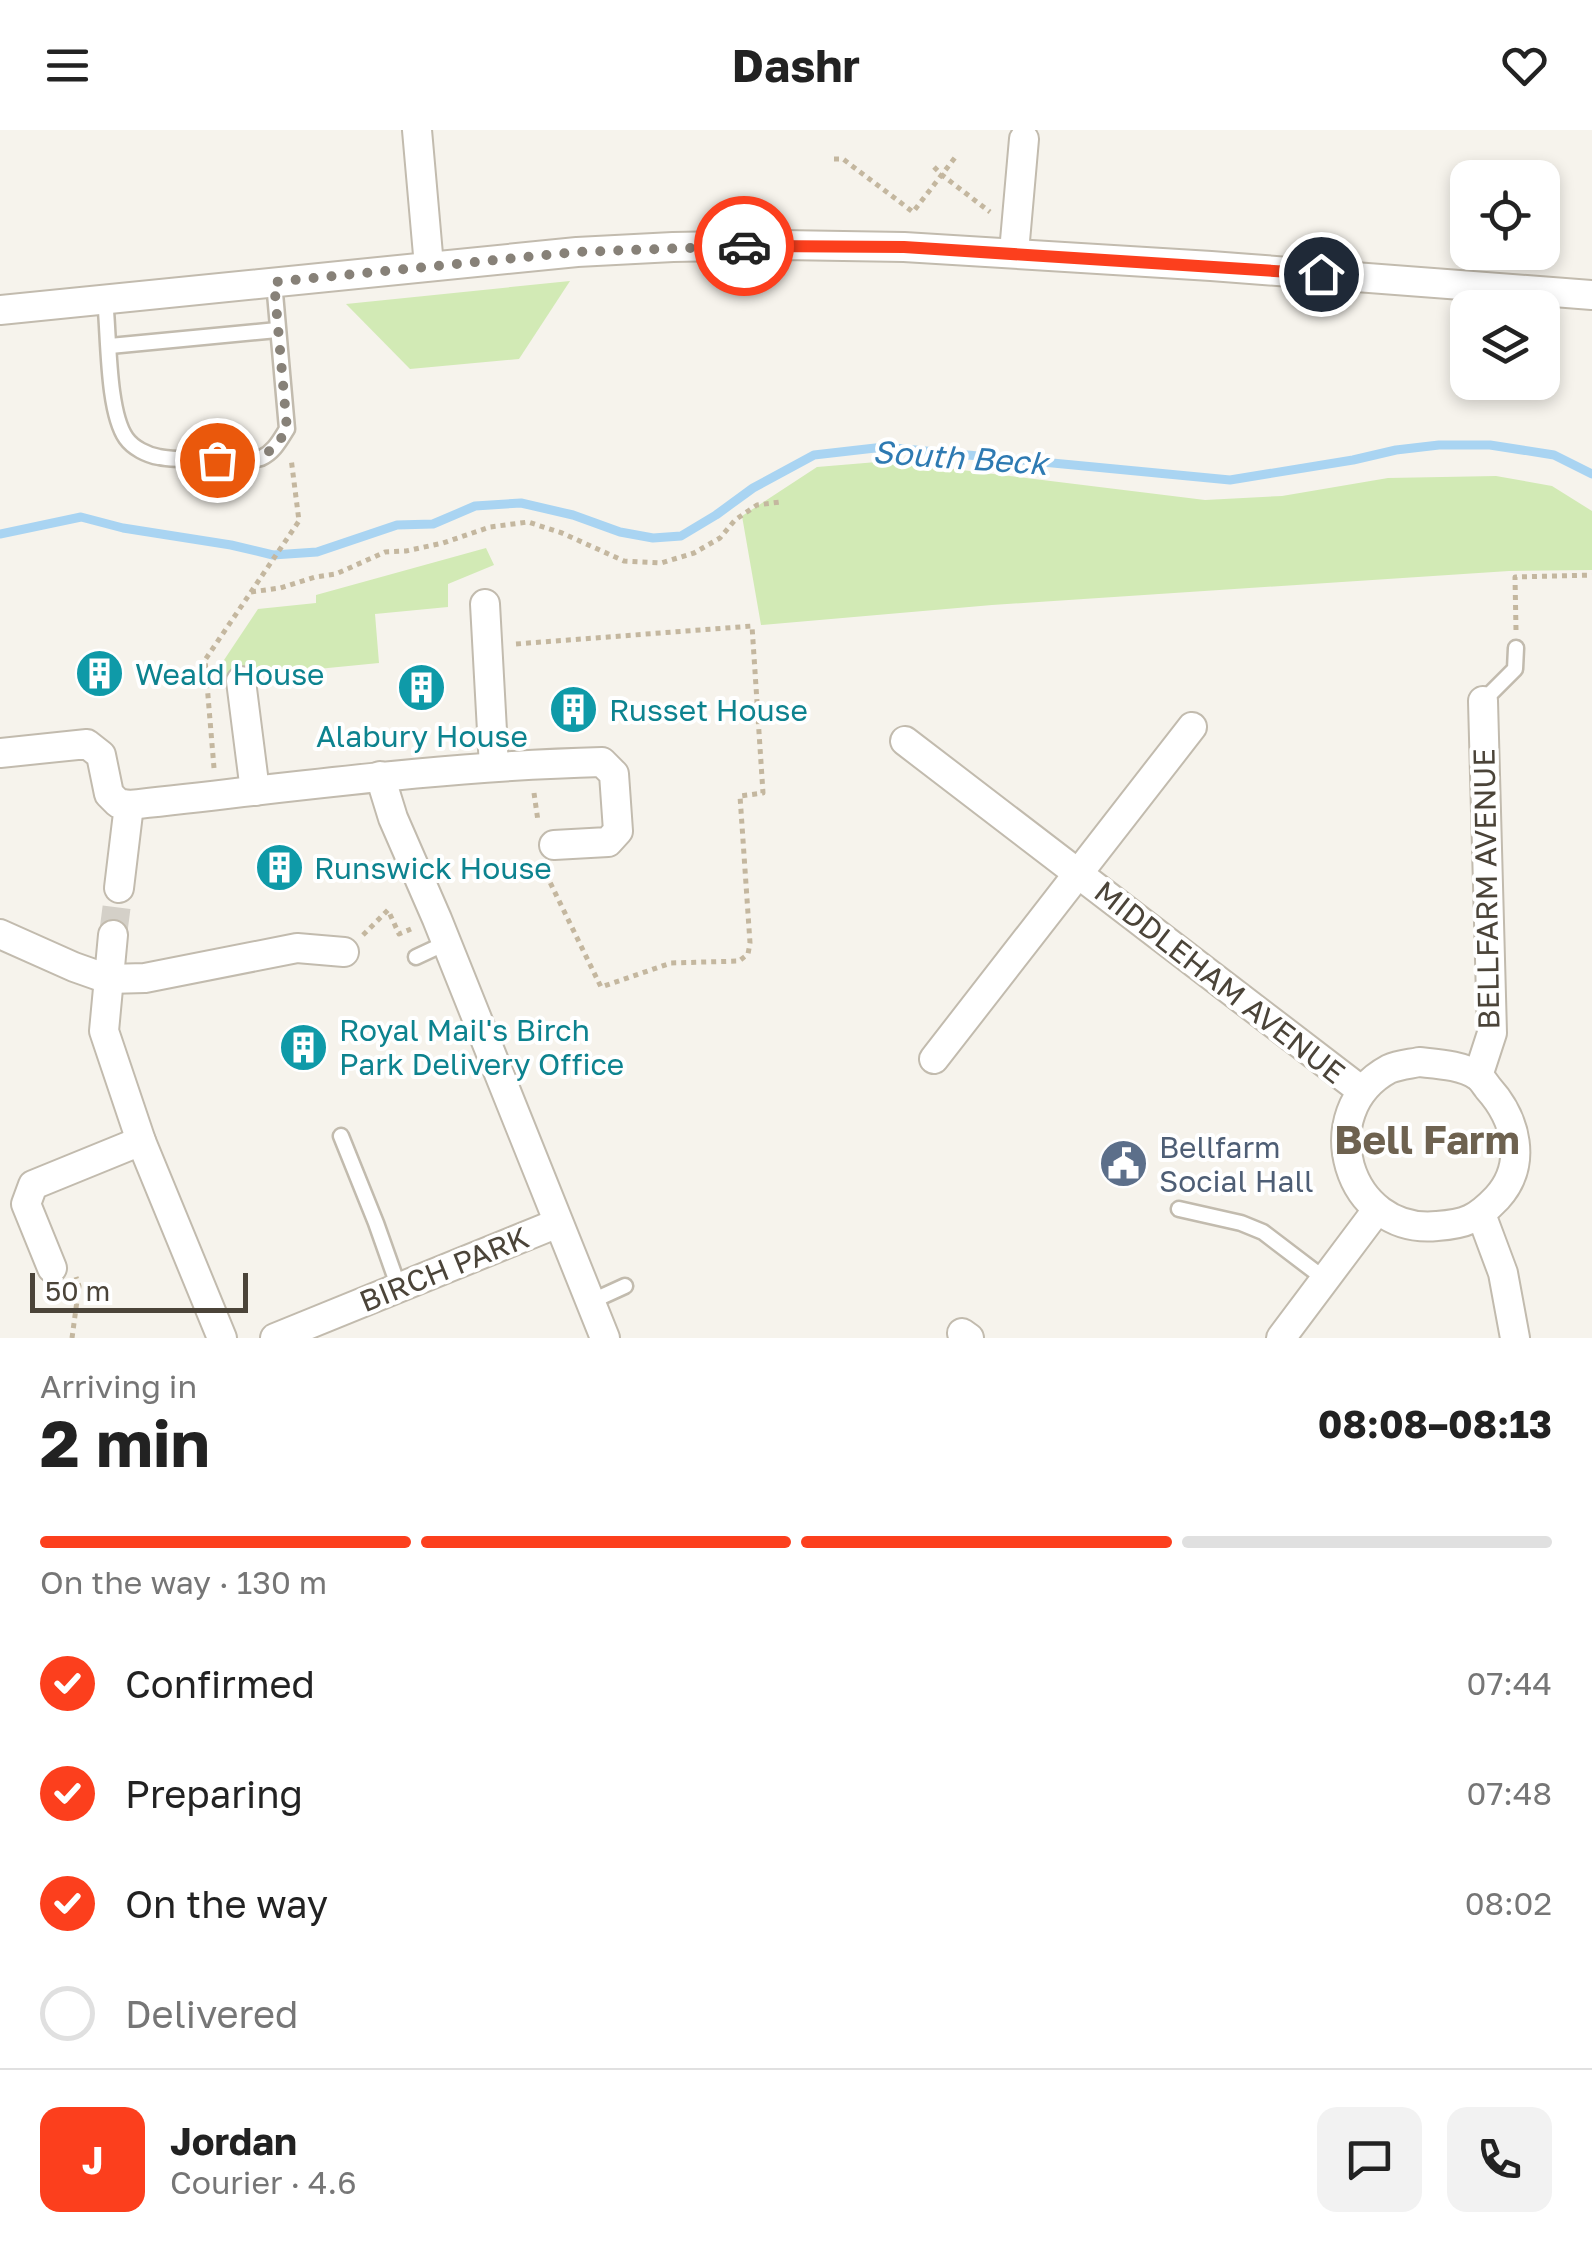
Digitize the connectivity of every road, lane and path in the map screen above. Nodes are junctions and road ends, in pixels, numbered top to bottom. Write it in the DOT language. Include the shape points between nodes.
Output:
graph roads {
  1 [pos="416,130"];
  2 [pos="1017,135"];
  3 [pos="957,155"];
  4 [pos="834,160"];
  5 [pos="934,166"];
  6 [pos="942,175"];
  7 [pos="1015,242"];
  8 [pos="429,266"];
  9 [pos="274,282"];
  10 [pos="1592,295"];
  11 [pos="106,299"];
  12 [pos="0,310"];
  13 [pos="277,330"];
  14 [pos="110,346"];
  15 [pos="287,429"];
  16 [pos="780,502"];
  17 [pos="264,572"];
  18 [pos="1592,575"];
  19 [pos="251,592"];
  20 [pos="485,604"];
  21 [pos="488,646"];
  22 [pos="1516,648"];
  23 [pos="241,681"];
  24 [pos="1483,700"];
  25 [pos="1192,727"];
  26 [pos="905,741"];
  27 [pos="0,754"];
  28 [pos="531,764"];
  29 [pos="494,767"];
  30 [pos="380,776"];
  31 [pos="255,791"];
  32 [pos="129,805"];
  33 [pos="546,848"];
  34 [pos="1078,872"];
  35 [pos="119,888"];
  36 [pos="442,931"];
  37 [pos="0,934"];
  38 [pos="113,934"];
  39 [pos="344,952"];
  40 [pos="416,956"];
  41 [pos="108,979"];
  42 [pos="934,1059"];
  43 [pos="1478,1076"];
  44 [pos="1362,1091"];
  45 [pos="341,1136"];
  46 [pos="141,1141"];
  47 [pos="1180,1209"];
  48 [pos="1377,1210"];
  49 [pos="1481,1214"];
  50 [pos="558,1223"];
  51 [pos="52,1268"];
  52 [pos="1326,1280"];
  53 [pos="625,1286"];
  54 [pos="399,1288"];
  55 [pos="590,1302"];
  56 [pos="222,1338"];
  57 [pos="275,1338"];
  58 [pos="604,1338"];
  59 [pos="1281,1338"];
  60 [pos="1515,1338"];
  1 -- 8 [label="street"];
  2 -- 7 [label="street"];
  3 -- 6 [label="path"];
  4 -- 6 [label="path" via="843,159 913,212"];
  5 -- 6 [label="path"];
  6 -- 7 [label="path"];
  7 -- 8 [label="street" via="673,247"];
  7 -- 10 [label="street"];
  8 -- 9 [label="street"];
  9 -- 11 [label="street"];
  9 -- 13 [label="lane"];
  11 -- 12 [label="street"];
  11 -- 14 [label="lane"];
  13 -- 14 [label="lane"];
  13 -- 15 [label="lane"];
  14 -- 15 [label="lane" via="117,418 138,450 159,458 246,460 277,446"];
  15 -- 17 [label="path" via="298,521"];
  16 -- 19 [label="path" via="758,505 720,538 660,564 624,561 528,522 385,552 336,574"];
  18 -- 22 [label="path" via="1515,577"];
  20 -- 21 [label="street"];
  21 -- 29 [label="street"];
  21 -- 33 [label="path" via="752,626 763,793 740,796 748,954 739,961 671,963 601,988"];
  22 -- 24 [label="lane" via="1515,669"];
  23 -- 31 [label="street"];
  24 -- 43 [label="street, BELLFARM AVENUE" via="1492,1033"];
  25 -- 34 [label="street, MIDDLEHAM AVENUE"];
  26 -- 34 [label="street, MIDDLEHAM AVENUE"];
  27 -- 32 [label="street" via="87,744 101,755 110,794"];
  28 -- 29 [label="street"];
  28 -- 33 [label="path"];
  28 -- 33 [label="street" via="602,762 614,774 618,831 608,842"];
  29 -- 30 [label="street"];
  30 -- 31 [label="street"];
  30 -- 36 [label="street, BIRCH PARK"];
  31 -- 32 [label="street"];
  32 -- 35 [label="street"];
  34 -- 42 [label="street, MIDDLEHAM AVENUE"];
  34 -- 44 [label="street, MIDDLEHAM AVENUE"];
  36 -- 39 [label="path" via="399,934 388,910"];
  36 -- 40 [label="lane"];
  36 -- 50 [label="street, BIRCH PARK"];
  37 -- 41 [label="street"];
  38 -- 41 [label="street"];
  39 -- 41 [label="street" via="298,948"];
  41 -- 46 [label="street" via="104,1031"];
  43 -- 44 [label="street" via="1419,1062 1390,1068"];
  43 -- 49 [label="street" via="1512,1122 1517,1154 1506,1188"];
  44 -- 48 [label="street" via="1347,1126 1346,1157 1357,1188"];
  45 -- 54 [label="lane"];
  46 -- 51 [label="street" via="33,1185 26,1204"];
  46 -- 56 [label="street"];
  47 -- 52 [label="lane" via="1263,1232"];
  48 -- 49 [label="street" via="1425,1228"];
  48 -- 52 [label="street"];
  49 -- 60 [label="street" via="1503,1273"];
  50 -- 54 [label="street, BIRCH PARK"];
  50 -- 55 [label="street, BIRCH PARK"];
  52 -- 59 [label="street"];
  53 -- 55 [label="lane"];
  54 -- 57 [label="street, BIRCH PARK"];
  55 -- 58 [label="street, BIRCH PARK"];
}
